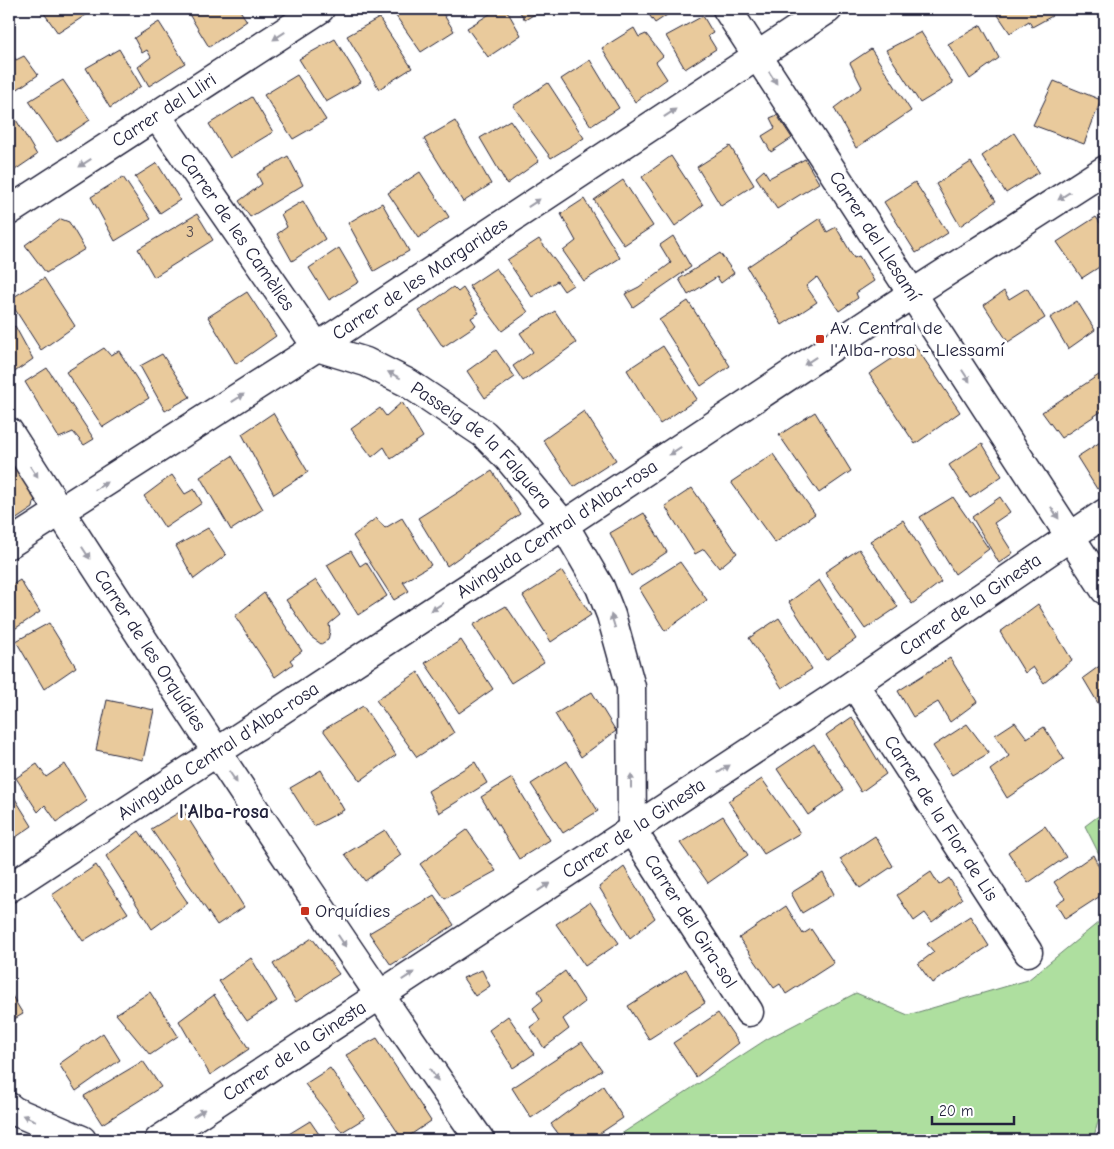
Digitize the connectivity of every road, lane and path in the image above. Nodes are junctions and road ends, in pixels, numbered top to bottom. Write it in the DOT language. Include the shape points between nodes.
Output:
graph roads {
  1 [pos="320,9"];
  2 [pos="727,9"];
  3 [pos="828,9"];
  4 [pos="758,55"];
  5 [pos="157,116"];
  6 [pos="1105,170"];
  7 [pos="9,212"];
  8 [pos="912,294"];
  9 [pos="317,347"];
  10 [pos="9,432"];
  11 [pos="60,512"];
  12 [pos="1105,513"];
  13 [pos="564,525"];
  14 [pos="1070,536"];
  15 [pos="9,544"];
  16 [pos="1105,590"];
  17 [pos="854,684"];
  18 [pos="217,753"];
  19 [pos="632,830"];
  20 [pos="9,888"];
  21 [pos="1028,952"];
  22 [pos="378,995"];
  23 [pos="749,1012"];
  24 [pos="9,1107"];
  25 [pos="82,1140"];
  26 [pos="159,1140"];
  27 [pos="480,1140"];
  1 -- 5 [label="street, Carrer del Lliri, one-way"];
  2 -- 4 [label="street, Carrer del Llesamí"];
  3 -- 4 [label="street, Carrer de les Margarides"];
  4 -- 8 [label="street, Carrer del Llesamí, one-way"];
  9 -- 4 [label="street, Carrer de les Margarides, one-way"];
  5 -- 7 [label="street, Carrer del Lliri, one-way"];
  5 -- 9 [label="street, Carrer de les Camèlies"];
  6 -- 8 [label="street, Avinguda Central d'Alba-rosa, one-way"];
  8 -- 13 [label="street, Avinguda Central d'Alba-rosa, one-way"];
  8 -- 14 [label="street, Carrer del Llesamí, one-way"];
  11 -- 9 [label="street, Carrer de les Margarides, one-way"];
  13 -- 9 [label="street, Passeig de la Falguera, one-way" via="484,434 408,383 366,362"];
  10 -- 11 [label="street, Carrer de les Orquídies, one-way"];
  11 -- 15 [label="street, Carrer de les Margarides"];
  11 -- 18 [label="street, Carrer de les Orquídies, one-way"];
  12 -- 14 [label="street, Carrer de la Ginesta"];
  13 -- 18 [label="street, Avinguda Central d'Alba-rosa, one-way"];
  19 -- 13 [label="street, Passeig de la Falguera, one-way" via="632,687 600,587"];
  14 -- 16 [label="street, Carrer del Llesamí"];
  14 -- 17 [label="street, Carrer de la Ginesta"];
  19 -- 17 [label="street, Carrer de la Ginesta, one-way"];
  17 -- 21 [label="street, Carrer de la Flor de Lis"];
  18 -- 20 [label="street, Avinguda Central d'Alba-rosa"];
  18 -- 22 [label="street, Carrer de les Orquídies, one-way"];
  22 -- 19 [label="street, Carrer de la Ginesta, one-way"];
  19 -- 23 [label="street, Carrer del Gira-sol"];
  26 -- 22 [label="street, Carrer de la Ginesta, one-way"];
  22 -- 27 [label="street, Carrer de les Orquídies, one-way"];
  25 -- 24 [label="street, one-way"];
}
